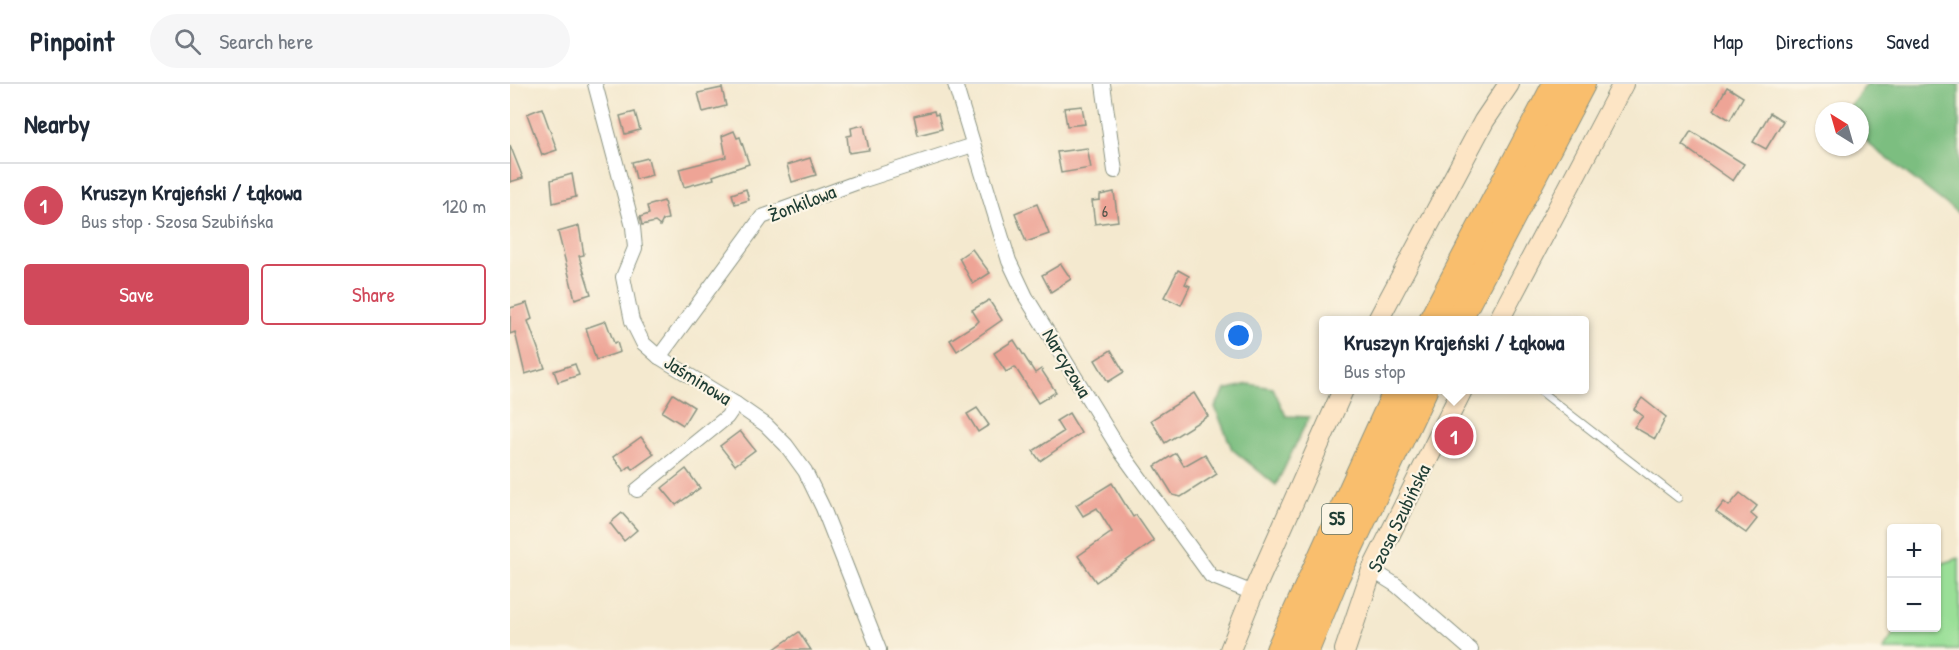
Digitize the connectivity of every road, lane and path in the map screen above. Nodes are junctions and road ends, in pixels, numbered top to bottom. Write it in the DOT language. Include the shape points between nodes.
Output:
graph roads {
  1 [pos="595,84"];
  2 [pos="955,84"];
  3 [pos="1103,84"];
  4 [pos="1509,84"];
  5 [pos="1557,84"];
  6 [pos="1582,84"];
  7 [pos="1623,84"];
  8 [pos="973,145"];
  9 [pos="1116,171"];
  10 [pos="1381,316"];
  11 [pos="1435,316"];
  12 [pos="1461,316"];
  13 [pos="1502,316"];
  14 [pos="659,357"];
  15 [pos="1341,394"];
  16 [pos="1395,394"];
  17 [pos="1422,394"];
  18 [pos="1460,394"];
  19 [pos="1544,394"];
  20 [pos="736,404"];
  21 [pos="637,490"];
  22 [pos="1678,498"];
  23 [pos="1372,570"];
  24 [pos="1253,593"];
  25 [pos="879,650"];
  26 [pos="1230,650"];
  27 [pos="1279,650"];
  28 [pos="1306,650"];
  29 [pos="1345,650"];
  30 [pos="1471,650"];
  1 -- 14 [label="street, Jaśminowa" via="633,227 635,248 623,277 632,321 644,343"];
  2 -- 8 [label="street, Narcyzowa"];
  3 -- 9 [label="street"];
  4 -- 10 [label="street" via="1484,121"];
  5 -- 11 [label="highway"];
  6 -- 12 [label="highway"];
  7 -- 13 [label="street"];
  8 -- 14 [label="street, Żonkilowa" via="762,217"];
  8 -- 24 [label="street, Narcyzowa" via="1013,270 1026,297 1121,452 1211,576"];
  14 -- 20 [label="street, Jaśminowa"];
  15 -- 24 [label="street"];
  16 -- 27 [label="highway, S5"];
  17 -- 28 [label="highway, S5"];
  18 -- 23 [label="street, Szosa Szubińska"];
  19 -- 22 [label="lane"];
  20 -- 21 [label="street" via="727,417"];
  20 -- 25 [label="street, Jaśminowa" via="780,438 805,471"];
  23 -- 29 [label="street, Szosa Szubińska"];
  23 -- 30 [label="street" via="1396,585"];
  24 -- 26 [label="street"];
}
